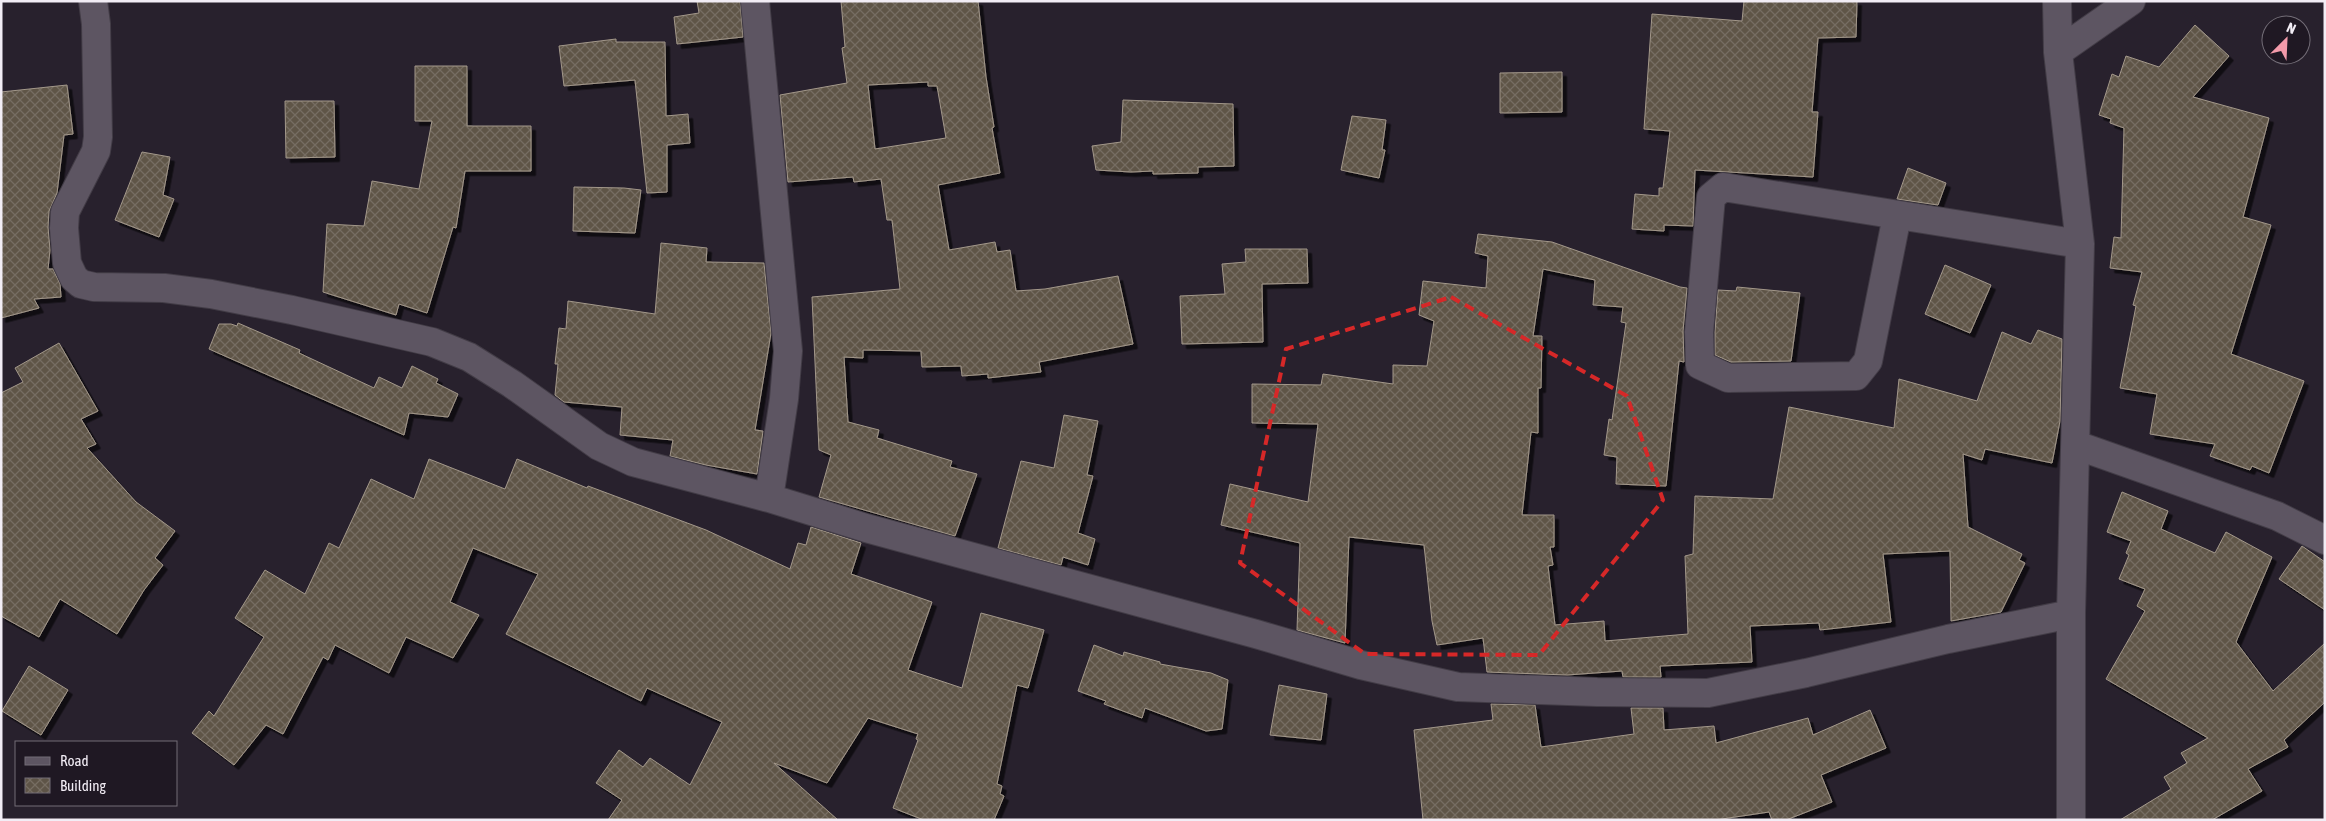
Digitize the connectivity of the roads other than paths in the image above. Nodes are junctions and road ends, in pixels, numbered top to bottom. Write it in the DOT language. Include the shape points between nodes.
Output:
graph roads {
  1 [pos="94,1"];
  2 [pos="755,1"];
  3 [pos="2057,1"];
  4 [pos="2131,1"];
  5 [pos="2058,52"];
  6 [pos="1897,216"];
  7 [pos="2080,244"];
  8 [pos="2076,444"];
  9 [pos="769,498"];
  10 [pos="2325,540"];
  11 [pos="2071,614"];
  12 [pos="2071,820"];
  1 -- 9 [label="street" via="98,136 96,151 66,212 64,228 67,263 81,284 211,294 432,342 469,357 599,446 633,462"];
  2 -- 9 [label="street" via="788,351"];
  3 -- 5 [label="street"];
  4 -- 5 [label="street"];
  5 -- 7 [label="street"];
  6 -- 6 [label="street" via="1723,187 1711,196 1699,332 1700,365 1728,378 1856,376 1868,361"];
  6 -- 7 [label="street"];
  7 -- 8 [label="street"];
  8 -- 10 [label="street" via="2277,516"];
  8 -- 11 [label="street"];
  9 -- 11 [label="street" via="866,528 1361,665 1458,687 1708,693 1948,638"];
  11 -- 12 [label="street"];
}
